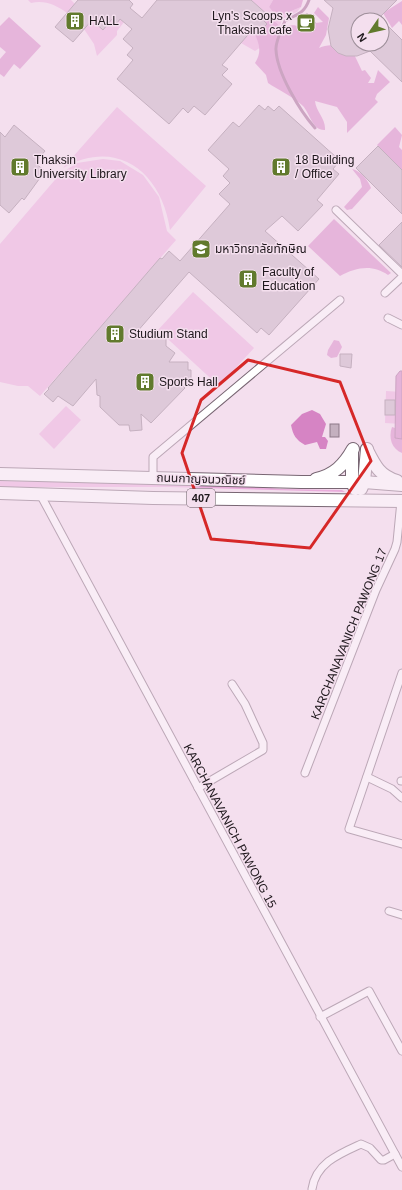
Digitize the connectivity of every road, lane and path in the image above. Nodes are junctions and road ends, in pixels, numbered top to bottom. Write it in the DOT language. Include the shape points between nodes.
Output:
graph roads {
  1 [pos="336,210"];
  2 [pos="402,276"];
  3 [pos="385,293"];
  4 [pos="340,300"];
  5 [pos="388,318"];
  6 [pos="402,325"];
  7 [pos="0,474"];
  8 [pos="153,478"];
  9 [pos="301,482"];
  10 [pos="402,484"];
  11 [pos="358,485"];
  12 [pos="0,493"];
  13 [pos="40,494"];
  14 [pos="343,499"];
  15 [pos="373,500"];
  16 [pos="401,501"];
  17 [pos="402,673"];
  18 [pos="232,684"];
  19 [pos="305,773"];
  20 [pos="367,776"];
  21 [pos="198,788"];
  22 [pos="402,798"];
  23 [pos="402,844"];
  24 [pos="389,911"];
  25 [pos="402,915"];
  26 [pos="320,1017"];
  27 [pos="402,1050"];
  28 [pos="395,1154"];
  29 [pos="402,1167"];
  30 [pos="312,1189"];
  1 -- 2 [label="street"];
  2 -- 3 [label="street"];
  4 -- 8 [label="street" via="153,457"];
  5 -- 6 [label="street"];
  7 -- 8 [label="main road, ถนนกาญจนวณิชย์ / 407"];
  8 -- 9 [label="main road, ถนนกาญจนวณิชย์ / 407"];
  9 -- 11 [label="main road, ถนนกาญจนวณิชย์ / 407"];
  9 -- 11 [label="main road" via="330,474 345,463 353,449"];
  10 -- 11 [label="main road, ถนนกาญจนวณิชย์ / 407"];
  10 -- 11 [label="main road" via="384,477 366,449"];
  11 -- 14 [label="main road" via="352,497"];
  11 -- 15 [label="main road" via="364,497"];
  12 -- 13 [label="main road, ถนนกาญจนวณิชย์ / 407"];
  13 -- 14 [label="main road, ถนนกาญจนวณิชย์ / 407" via="153,498"];
  13 -- 21 [label="street, KARCHANAVANICH PAWONG 15"];
  14 -- 15 [label="main road, ถนนกาญจนวณิชย์ / 407"];
  15 -- 16 [label="main road, ถนนกาญจนวณิชย์ / 407"];
  16 -- 19 [label="street, KARCHANAVANICH PAWONG 17" via="395,549 376,590"];
  17 -- 20 [label="street"];
  18 -- 21 [label="street" via="245,704 264,750"];
  20 -- 22 [label="street" via="392,789"];
  20 -- 23 [label="street" via="350,829"];
  21 -- 26 [label="street, KARCHANAVANICH PAWONG 15"];
  24 -- 25 [label="street"];
  26 -- 27 [label="street" via="369,991"];
  26 -- 28 [label="street, KARCHANAVANICH PAWONG 15"];
  28 -- 29 [label="street, KARCHANAVANICH PAWONG 15"];
  28 -- 30 [label="street" via="381,1160 368,1146 361,1144 335,1157 318,1170"];
}
